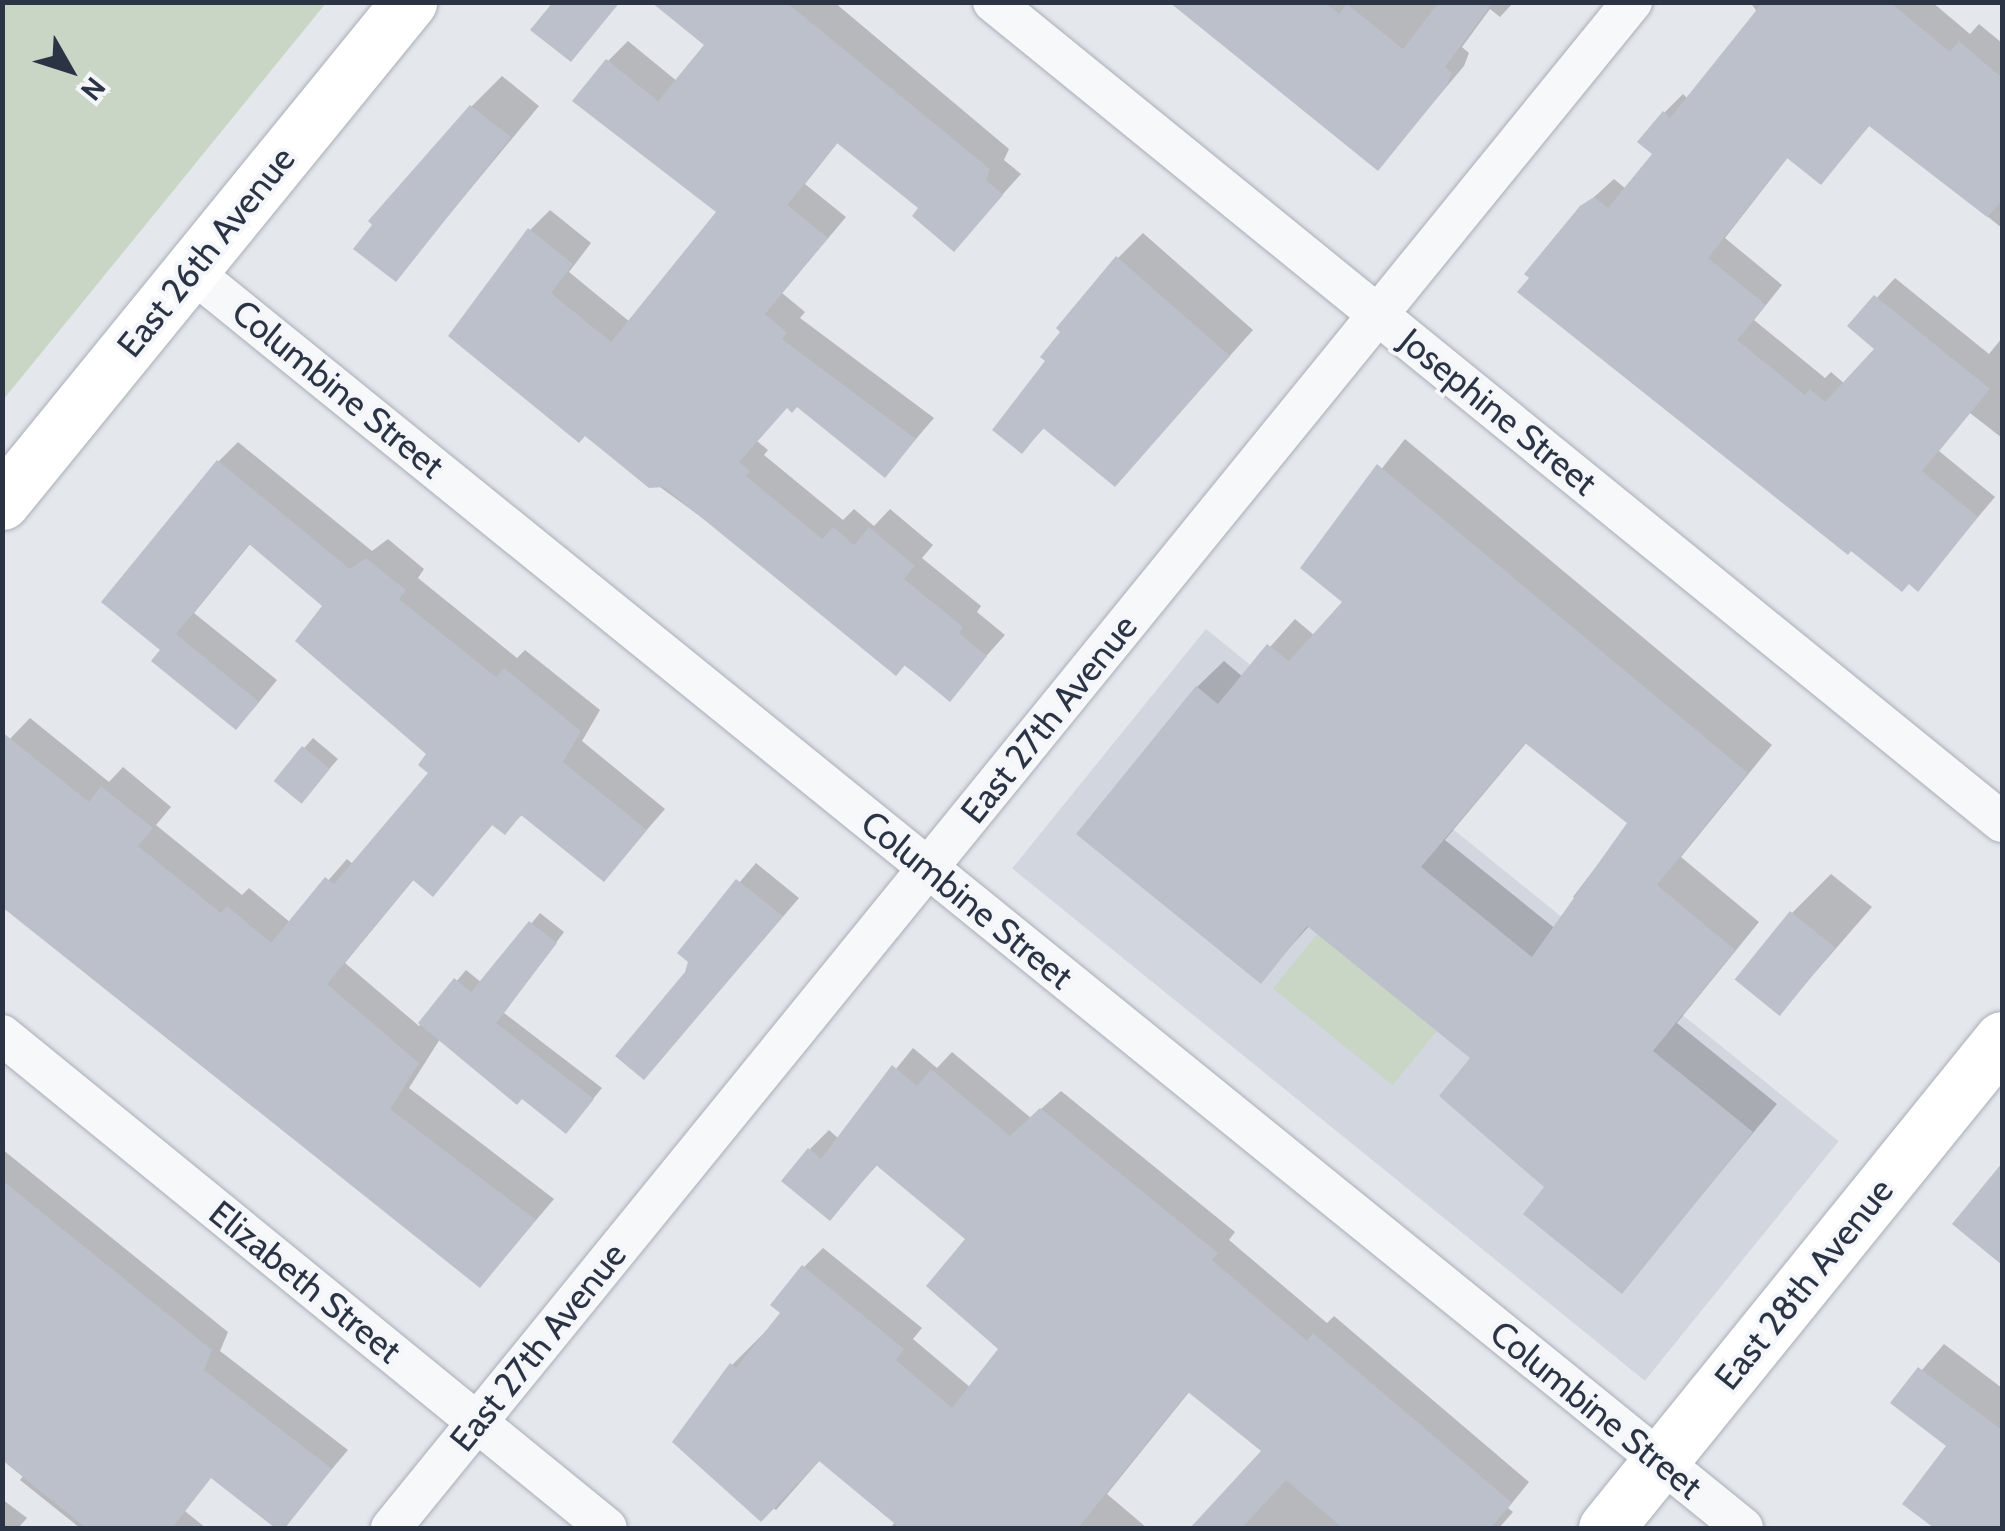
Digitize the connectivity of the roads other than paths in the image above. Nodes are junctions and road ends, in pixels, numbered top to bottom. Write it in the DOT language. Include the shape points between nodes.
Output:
graph roads {
  1 [pos="409,2"];
  2 [pos="992,2"];
  3 [pos="1632,2"];
  4 [pos="191,270"];
  5 [pos="1378,315"];
  6 [pos="2,502"];
  7 [pos="2002,822"];
  8 [pos="928,868"];
  9 [pos="2,1036"];
  10 [pos="2002,1039"];
  11 [pos="477,1423"];
  12 [pos="1660,1462"];
  13 [pos="391,1528"];
  14 [pos="607,1528"];
  15 [pos="1606,1528"];
  16 [pos="1743,1528"];
  1 -- 4 [label="street, East 26th Avenue"];
  2 -- 5 [label="street, Josephine Street"];
  3 -- 5 [label="street, East 27th Avenue"];
  4 -- 6 [label="street, East 26th Avenue"];
  4 -- 8 [label="street, Columbine Street"];
  5 -- 7 [label="street, Josephine Street"];
  5 -- 8 [label="street, East 27th Avenue"];
  8 -- 11 [label="street, East 27th Avenue"];
  8 -- 12 [label="street, Columbine Street"];
  9 -- 11 [label="street, Elizabeth Street"];
  10 -- 12 [label="street, East 28th Avenue"];
  11 -- 13 [label="street, East 27th Avenue"];
  11 -- 14 [label="street, Elizabeth Street"];
  12 -- 15 [label="street, East 28th Avenue"];
  12 -- 16 [label="street, Columbine Street"];
}
